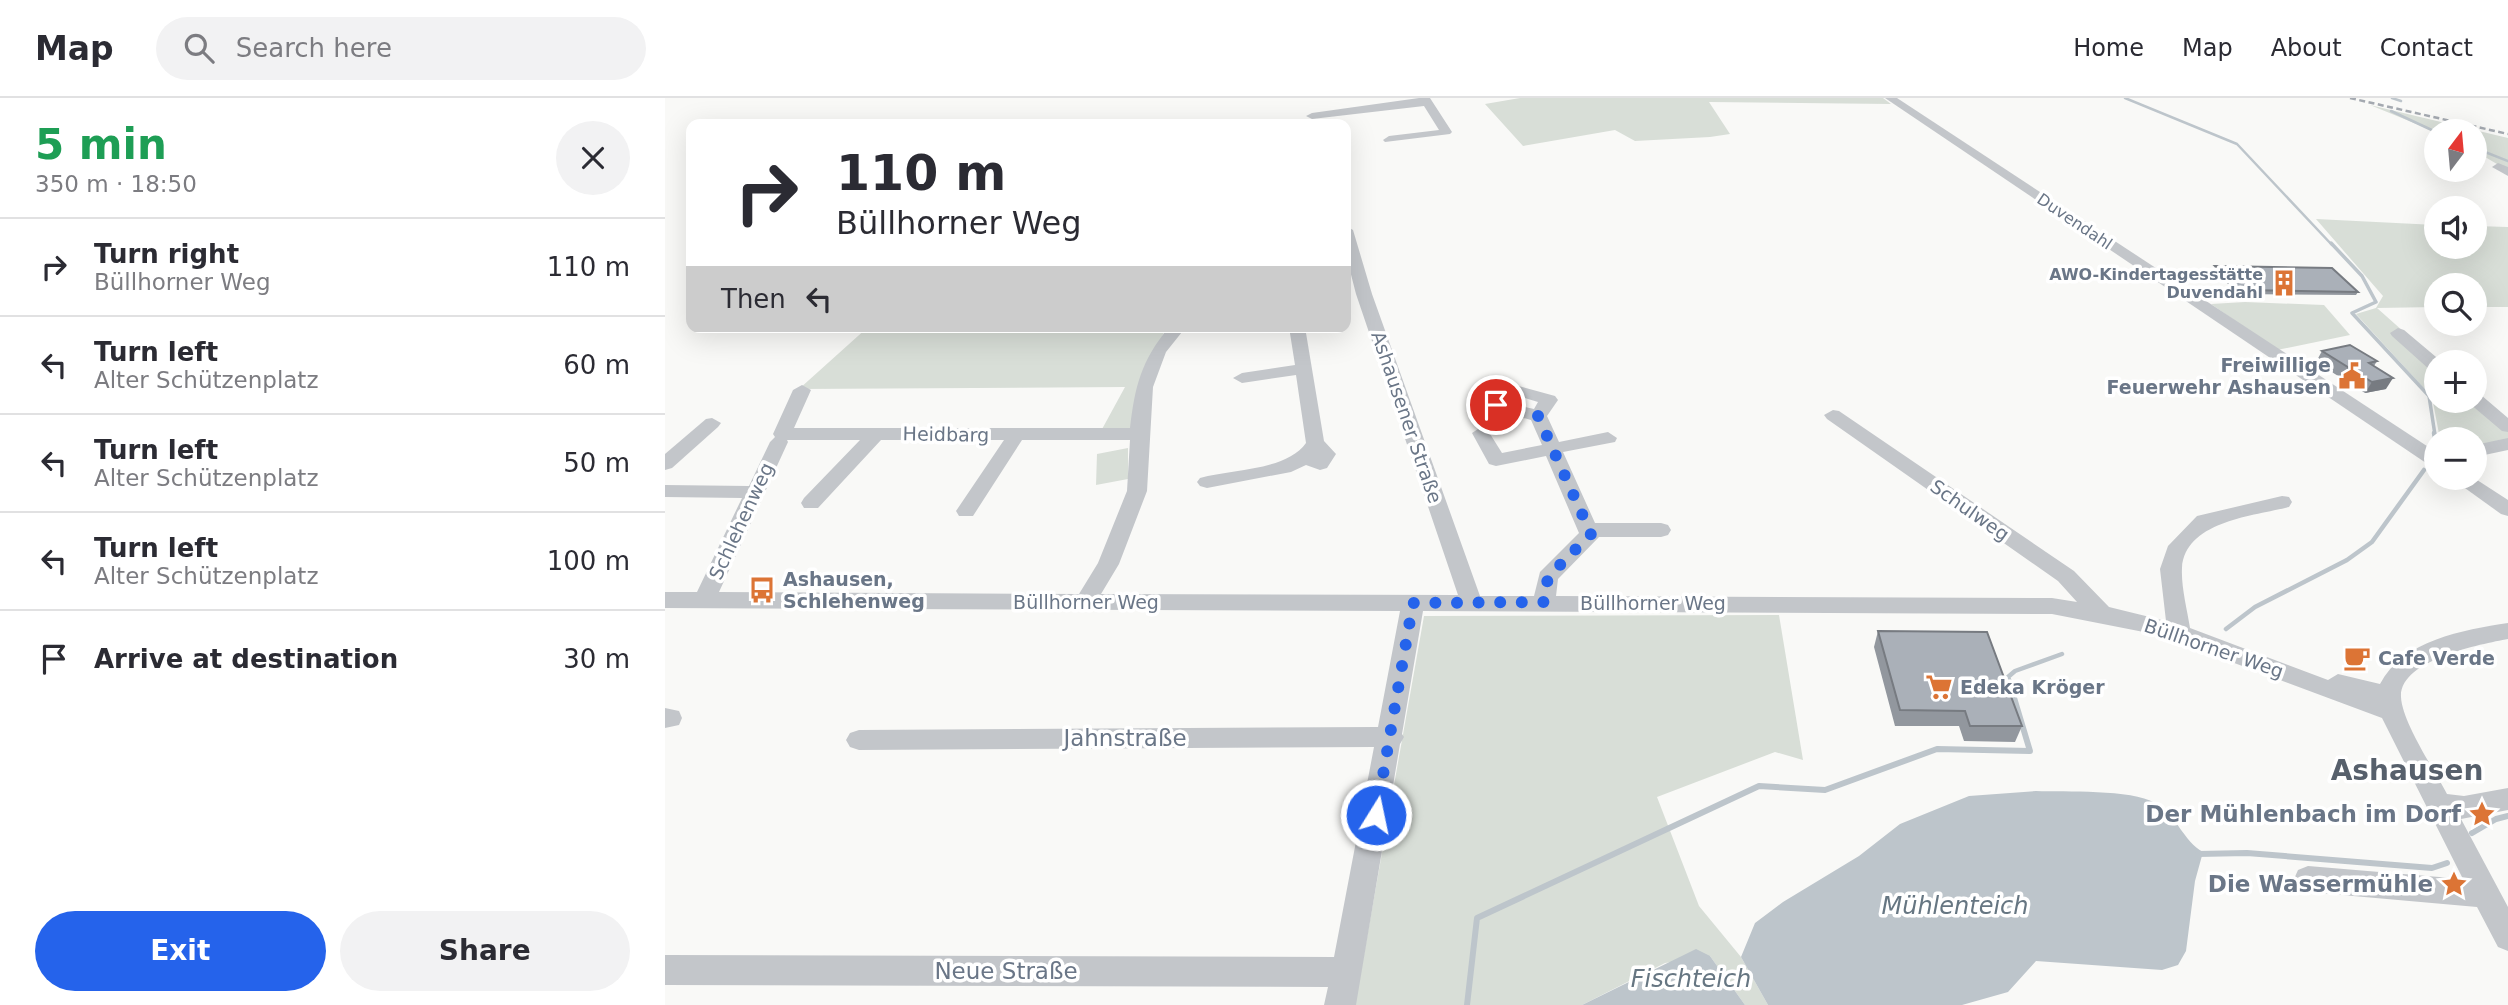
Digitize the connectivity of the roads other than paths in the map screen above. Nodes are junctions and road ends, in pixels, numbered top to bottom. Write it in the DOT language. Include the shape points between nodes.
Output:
graph roads {
  1 [pos="1890,98"];
  2 [pos="1426,100"];
  3 [pos="1312,116"];
  4 [pos="1389,140"];
  5 [pos="1351,248"];
  6 [pos="1364,294"];
  7 [pos="1351,295"];
  8 [pos="1173,333"];
  9 [pos="1298,333"];
  10 [pos="2398,333"];
  11 [pos="2424,356"];
  12 [pos="1304,369"];
  13 [pos="1242,378"];
  14 [pos="802,390"];
  15 [pos="2487,409"];
  16 [pos="1833,415"];
  17 [pos="1538,416"];
  18 [pos="712,423"];
  19 [pos="2508,427"];
  20 [pos="1481,433"];
  21 [pos="876,434"];
  22 [pos="1139,434"];
  23 [pos="1016,435"];
  24 [pos="1608,438"];
  25 [pos="779,442"];
  26 [pos="2508,444"];
  27 [pos="1552,448"];
  28 [pos="2487,448"];
  29 [pos="2424,453"];
  30 [pos="665,464"];
  31 [pos="1207,482"];
  32 [pos="2479,490"];
  33 [pos="665,491"];
  34 [pos="753,492"];
  35 [pos="2282,502"];
  36 [pos="811,503"];
  37 [pos="2508,509"];
  38 [pos="966,511"];
  39 [pos="1589,530"];
  40 [pos="1661,530"];
  41 [pos="665,600"];
  42 [pos="704,600"];
  43 [pos="1085,602"];
  44 [pos="1544,602"];
  45 [pos="1413,603"];
  46 [pos="1471,603"];
  47 [pos="2101,613"];
  48 [pos="2508,631"];
  49 [pos="2179,633"];
  50 [pos="2390,703"];
  51 [pos="1391,737"];
  52 [pos="859,740"];
  53 [pos="2508,800"];
  54 [pos="2438,805"];
  55 [pos="2308,879"];
  56 [pos="2485,894"];
  57 [pos="2508,937"];
  58 [pos="665,970"];
  59 [pos="1348,972"];
  60 [pos="1341,1005"];
  1 -- 29 [label="street, Duvendahl"];
  2 -- 3 [label="street"];
  2 -- 4 [label="street" via="1445,132"];
  5 -- 6 [label="street, Ashausener Straße"];
  6 -- 7 [label="street"];
  6 -- 46 [label="street, Ashausener Straße"];
  8 -- 22 [label="street" via="1158,351 1144,387"];
  9 -- 12 [label="street"];
  10 -- 11 [label="street"];
  12 -- 13 [label="street"];
  12 -- 31 [label="street" via="1310,451 1291,466"];
  14 -- 21 [label="street, Heidbarg" via="782,435"];
  15 -- 19 [label="street"];
  16 -- 47 [label="street, Schulweg" via="2066,576"];
  17 -- 27 [label="street"];
  18 -- 30 [label="street"];
  20 -- 27 [label="street" via="1496,460"];
  21 -- 23 [label="street, Heidbarg"];
  21 -- 36 [label="street, Heidbarg"];
  22 -- 23 [label="street, Heidbarg"];
  22 -- 43 [label="street" via="1137,491 1108,564"];
  23 -- 38 [label="street, Heidbarg"];
  24 -- 27 [label="street"];
  25 -- 34 [label="street, Schlehenweg"];
  26 -- 28 [label="street"];
  27 -- 39 [label="street"];
  32 -- 37 [label="street"];
  33 -- 34 [label="street"];
  34 -- 42 [label="street, Schlehenweg"];
  35 -- 49 [label="street" via="2204,521 2175,551 2171,569"];
  39 -- 40 [label="street"];
  39 -- 44 [label="street" via="1591,534 1548,577"];
  41 -- 42 [label="street, Büllhorner Weg"];
  42 -- 43 [label="street, Büllhorner Weg"];
  43 -- 45 [label="street, Büllhorner Weg"];
  44 -- 46 [label="street, Büllhorner Weg"];
  44 -- 47 [label="street, Büllhorner Weg" via="2052,606"];
  45 -- 46 [label="street, Büllhorner Weg"];
  45 -- 51 [label="street"];
  47 -- 49 [label="street, Büllhorner Weg"];
  48 -- 50 [label="street" via="2453,644 2406,664 2395,676"];
  49 -- 50 [label="street, Büllhorner Weg" via="2322,689"];
  50 -- 54 [label="street"];
  51 -- 52 [label="street, Jahnstraße"];
  51 -- 59 [label="street"];
  53 -- 54 [label="street" via="2464,808"];
  54 -- 56 [label="street"];
  55 -- 56 [label="street"];
  56 -- 57 [label="street"];
  58 -- 59 [label="street, Neue Straße"];
  59 -- 60 [label="street"];
}
